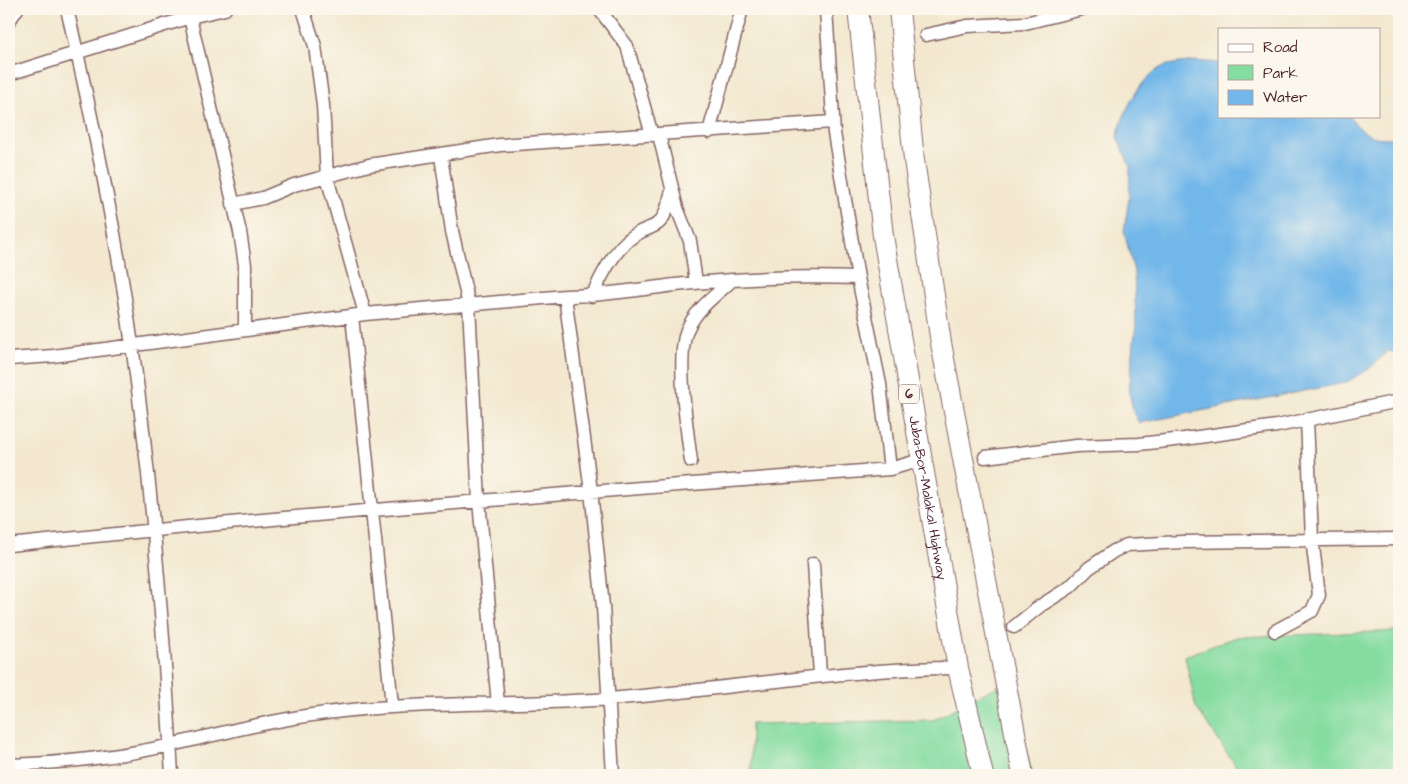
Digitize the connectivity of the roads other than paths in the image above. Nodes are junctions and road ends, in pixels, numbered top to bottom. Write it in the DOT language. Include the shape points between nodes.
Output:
graph roads {
  1 [pos="16,9"];
  2 [pos="67,9"];
  3 [pos="225,9"];
  4 [pos="303,9"];
  5 [pos="599,9"];
  6 [pos="742,9"];
  7 [pos="826,9"];
  8 [pos="858,9"];
  9 [pos="899,9"];
  10 [pos="1082,9"];
  11 [pos="189,13"];
  12 [pos="9,21"];
  13 [pos="926,35"];
  14 [pos="77,52"];
  15 [pos="9,74"];
  16 [pos="833,122"];
  17 [pos="709,132"];
  18 [pos="656,135"];
  19 [pos="441,156"];
  20 [pos="327,177"];
  21 [pos="673,187"];
  22 [pos="232,204"];
  23 [pos="858,278"];
  24 [pos="731,281"];
  25 [pos="696,282"];
  26 [pos="566,296"];
  27 [pos="592,296"];
  28 [pos="469,305"];
  29 [pos="358,315"];
  30 [pos="245,330"];
  31 [pos="132,345"];
  32 [pos="9,359"];
  33 [pos="1399,401"];
  34 [pos="1307,419"];
  35 [pos="985,457"];
  36 [pos="921,460"];
  37 [pos="691,461"];
  38 [pos="890,469"];
  39 [pos="591,492"];
  40 [pos="479,501"];
  41 [pos="372,511"];
  42 [pos="154,530"];
  43 [pos="1312,539"];
  44 [pos="1399,539"];
  45 [pos="9,546"];
  46 [pos="813,564"];
  47 [pos="1014,627"];
  48 [pos="1275,631"];
  49 [pos="958,668"];
  50 [pos="820,675"];
  51 [pos="608,699"];
  52 [pos="498,704"];
  53 [pos="392,705"];
  54 [pos="170,745"];
  55 [pos="9,765"];
  56 [pos="172,775"];
  57 [pos="612,775"];
  58 [pos="983,775"];
  59 [pos="1023,775"];
  1 -- 12 [label="street"];
  2 -- 14 [label="street"];
  3 -- 11 [label="street"];
  4 -- 20 [label="street" via="315,46 323,105"];
  5 -- 18 [label="street" via="627,46"];
  6 -- 17 [label="street"];
  7 -- 16 [label="street"];
  8 -- 36 [label="highway, Juba-Bor-Malakal Highway / 6" via="883,236"];
  9 -- 59 [label="highway" via="914,160 941,343"];
  10 -- 13 [label="street" via="1025,23 967,26"];
  11 -- 14 [label="street"];
  11 -- 22 [label="street"];
  14 -- 15 [label="street"];
  14 -- 31 [label="street"];
  16 -- 17 [label="street"];
  16 -- 23 [label="street"];
  17 -- 18 [label="street"];
  18 -- 19 [label="street" via="500,145"];
  18 -- 21 [label="street"];
  19 -- 20 [label="street" via="369,166"];
  19 -- 28 [label="street" via="452,231"];
  20 -- 22 [label="street" via="294,185 263,198"];
  20 -- 29 [label="street"];
  21 -- 25 [label="street" via="690,241"];
  21 -- 27 [label="street" via="668,210 661,222 636,234 626,243 610,262"];
  22 -- 30 [label="street" via="245,265"];
  23 -- 24 [label="street" via="826,276"];
  23 -- 38 [label="street" via="880,384"];
  24 -- 25 [label="street"];
  24 -- 37 [label="street" via="699,310 686,331 683,394"];
  25 -- 27 [label="street"];
  26 -- 27 [label="street"];
  26 -- 28 [label="street"];
  26 -- 39 [label="street"];
  28 -- 29 [label="street"];
  28 -- 40 [label="street"];
  29 -- 30 [label="street"];
  29 -- 41 [label="street"];
  30 -- 31 [label="street"];
  31 -- 32 [label="street"];
  31 -- 42 [label="street"];
  33 -- 34 [label="street"];
  34 -- 35 [label="street" via="1184,439 1076,446"];
  34 -- 43 [label="street"];
  36 -- 38 [label="street"];
  36 -- 49 [label="highway, Juba-Bor-Malakal Highway / 6"];
  38 -- 39 [label="street"];
  39 -- 40 [label="street"];
  39 -- 51 [label="street" via="603,606"];
  40 -- 41 [label="street"];
  40 -- 52 [label="street"];
  41 -- 42 [label="street"];
  41 -- 53 [label="street"];
  42 -- 45 [label="street"];
  42 -- 54 [label="street"];
  43 -- 44 [label="street"];
  43 -- 47 [label="street" via="1127,546 1089,568 1070,587"];
  43 -- 48 [label="street" via="1318,600 1306,616"];
  46 -- 50 [label="street"];
  49 -- 50 [label="street" via="907,668"];
  49 -- 58 [label="highway, Juba-Bor-Malakal Highway / 6"];
  50 -- 51 [label="street" via="728,688"];
  51 -- 52 [label="street"];
  51 -- 57 [label="street"];
  52 -- 53 [label="street"];
  53 -- 54 [label="street" via="253,725"];
  54 -- 55 [label="street" via="58,763"];
  54 -- 56 [label="street"];
}
